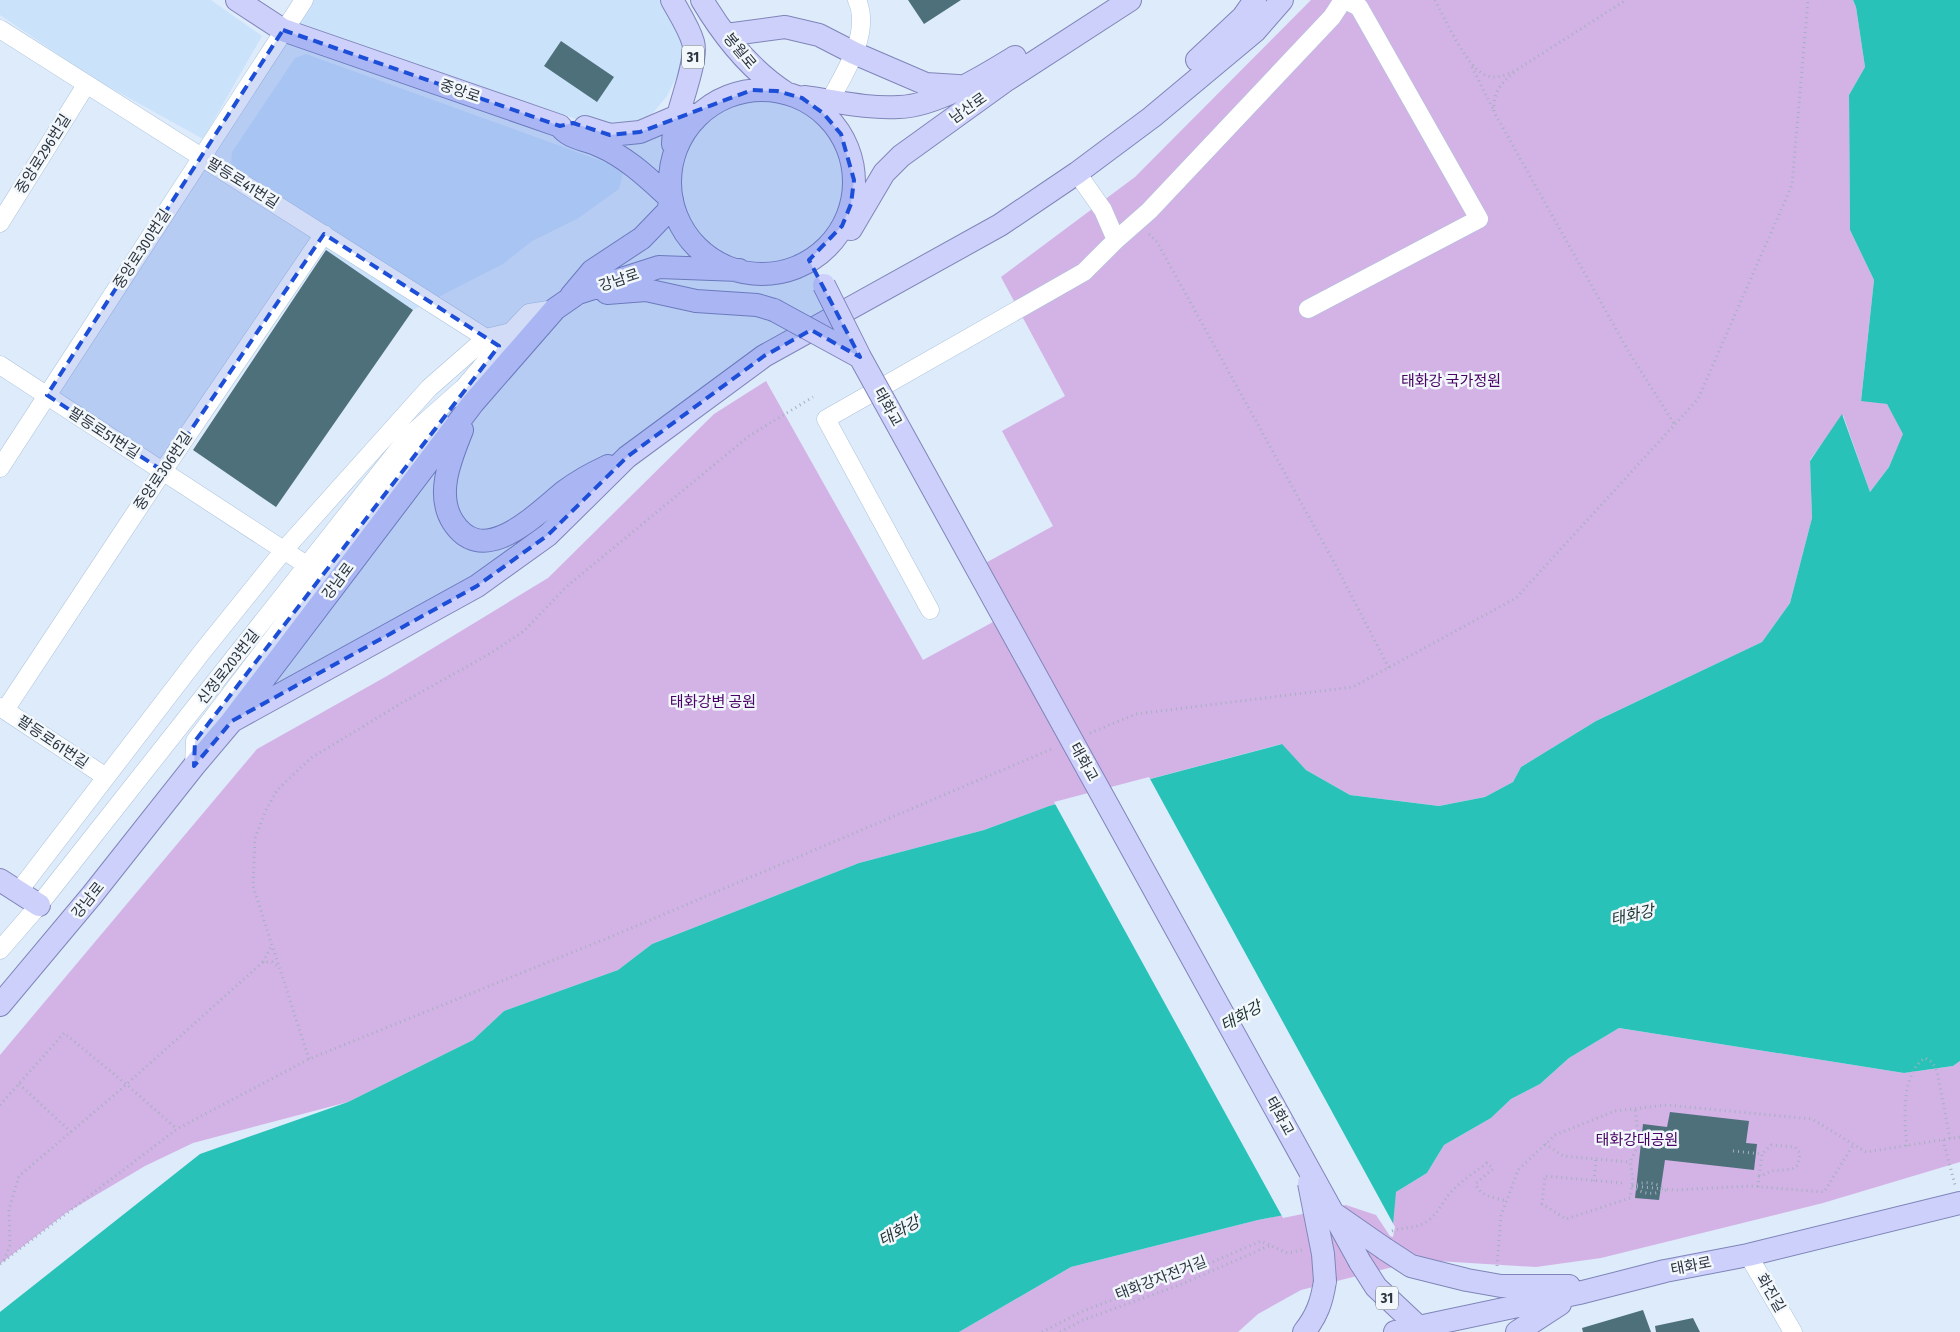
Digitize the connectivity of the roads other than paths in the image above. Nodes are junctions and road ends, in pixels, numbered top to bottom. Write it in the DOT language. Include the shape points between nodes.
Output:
graph roads {
  1 [pos="237,0"];
  2 [pos="304,0"];
  3 [pos="672,0"];
  4 [pos="702,0"];
  5 [pos="857,0"];
  6 [pos="1108,0"];
  7 [pos="1130,0"];
  8 [pos="1282,0"];
  9 [pos="1344,0"];
  10 [pos="1248,6"];
  11 [pos="0,29"];
  12 [pos="283,30"];
  13 [pos="726,35"];
  14 [pos="854,53"];
  15 [pos="86,84"];
  16 [pos="962,87"];
  17 [pos="789,94"];
  18 [pos="716,102"];
  19 [pos="826,106"];
  20 [pos="677,116"];
  21 [pos="1152,117"];
  22 [pos="560,126"];
  23 [pos="202,156"];
  24 [pos="673,158"];
  25 [pos="1077,173"];
  26 [pos="672,200"];
  27 [pos="0,223"];
  28 [pos="324,234"];
  29 [pos="1116,240"];
  30 [pos="831,242"];
  31 [pos="810,260"];
  32 [pos="739,270"];
  33 [pos="562,304"];
  34 [pos="1308,308"];
  35 [pos="511,332"];
  36 [pos="486,338"];
  37 [pos="860,357"];
  38 [pos="0,364"];
  39 [pos="47,395"];
  40 [pos="468,396"];
  41 [pos="627,457"];
  42 [pos="0,468"];
  43 [pos="163,471"];
  44 [pos="284,550"];
  45 [pos="308,566"];
  46 [pos="930,610"];
  47 [pos="2,708"];
  48 [pos="232,721"];
  49 [pos="194,766"];
  50 [pos="106,777"];
  51 [pos="9,886"];
  52 [pos="39,905"];
  53 [pos="0,950"];
  54 [pos="0,1005"];
  55 [pos="1304,1160"];
  56 [pos="1960,1203"];
  57 [pos="1333,1213"];
  58 [pos="1748,1255"];
  59 [pos="1608,1286"];
  60 [pos="1579,1293"];
  61 [pos="1423,1330"];
  62 [pos="1304,1332"];
  63 [pos="1395,1332"];
  64 [pos="1516,1332"];
  65 [pos="1793,1332"];
  1 -- 12 [label="main road, 중앙로"];
  2 -- 12 [label="street, 중앙로300번길"];
  3 -- 20 [label="main road, 31" via="693,43 693,59"];
  4 -- 13 [label="main road, 봉월로"];
  5 -- 14 [label="street" via="862,20"];
  6 -- 16 [label="main road"];
  7 -- 30 [label="main road, 남산로" via="1005,81 901,156 884,173 853,227"];
  8 -- 21 [label="main road" via="1255,31"];
  9 -- 29 [label="street" via="1332,17 1149,211"];
  9 -- 34 [label="street" via="1359,8 1479,219"];
  10 -- 21 [label="main road" via="1219,41 1176,77"];
  11 -- 15 [label="street, 팔등로41번길"];
  12 -- 22 [label="main road, 중앙로"];
  12 -- 23 [label="street, 중앙로300번길"];
  13 -- 14 [label="main road" via="785,27 819,35"];
  13 -- 17 [label="main road, 봉월로" via="746,62"];
  14 -- 16 [label="main road" via="926,84"];
  14 -- 19 [label="street"];
  15 -- 23 [label="street, 팔등로41번길"];
  15 -- 27 [label="street, 중앙로296번길"];
  16 -- 19 [label="main road" via="927,102 900,108"];
  17 -- 18 [label="main road" via="752,90"];
  17 -- 19 [label="main road"];
  18 -- 20 [label="main road"];
  18 -- 24 [label="main road" via="702,111 684,133"];
  19 -- 30 [label="main road" via="850,156 854,180 849,210"];
  20 -- 22 [label="main road" via="640,132 610,135 573,123"];
  20 -- 24 [label="main road"];
  21 -- 25 [label="main road"];
  22 -- 26 [label="main road, 중앙로" via="565,134 602,146 634,166"];
  23 -- 28 [label="street, 팔등로41번길"];
  23 -- 39 [label="street, 중앙로300번길"];
  24 -- 26 [label="main road"];
  25 -- 29 [label="street" via="1103,210"];
  25 -- 41 [label="main road" via="1000,225 764,356"];
  26 -- 32 [label="main road" via="678,222 696,247 721,265"];
  26 -- 33 [label="main road" via="667,212 642,238 592,271"];
  28 -- 36 [label="street, 팔등로41번길"];
  28 -- 43 [label="street, 중앙로306번길"];
  29 -- 46 [label="street" via="1084,272 826,419"];
  30 -- 31 [label="main road"];
  31 -- 32 [label="main road" via="781,272"];
  31 -- 37 [label="main road, 태화교, bridge"];
  32 -- 33 [label="main road, 강남로" via="659,267 578,293"];
  33 -- 35 [label="street" via="529,313"];
  33 -- 37 [label="main road, bridge" via="646,290 696,301 757,305 774,310"];
  33 -- 40 [label="main road, 강남로"];
  35 -- 36 [label="street"];
  35 -- 40 [label="street"];
  36 -- 44 [label="street" via="429,388"];
  37 -- 55 [label="main road, 태화교, bridge"];
  38 -- 39 [label="street, 팔등로51번길"];
  39 -- 42 [label="street, 중앙로300번길"];
  39 -- 43 [label="street, 팔등로51번길"];
  40 -- 41 [label="main road" via="445,492 448,513 458,530 473,539 491,541 511,533 578,482"];
  40 -- 45 [label="street, 신정로203번길" via="409,436"];
  40 -- 48 [label="main road, 강남로"];
  40 -- 49 [label="street" via="195,741"];
  41 -- 48 [label="main road" via="548,535 477,586"];
  43 -- 44 [label="street, 팔등로51번길"];
  43 -- 47 [label="street, 중앙로306번길"];
  44 -- 45 [label="street, 팔등로51번길"];
  44 -- 50 [label="street"];
  45 -- 52 [label="street, 신정로203번길"];
  47 -- 50 [label="street, 팔등로61번길"];
  48 -- 49 [label="main road, 강남로"];
  49 -- 54 [label="main road, 강남로"];
  50 -- 51 [label="street"];
  51 -- 52 [label="main road"];
  52 -- 53 [label="street, 신정로203번길"];
  55 -- 57 [label="main road, 태화교, bridge"];
  55 -- 62 [label="main road, bridge" via="1323,1254 1325,1281 1321,1304"];
  56 -- 58 [label="main road, 태화로"];
  57 -- 59 [label="main road, bridge" via="1385,1241 1412,1266 1493,1284"];
  57 -- 61 [label="main road, 태화교 / 31, bridge" via="1376,1286"];
  58 -- 59 [label="main road, 태화로"];
  58 -- 65 [label="street, 화진길"];
  59 -- 60 [label="main road, 태화로"];
  60 -- 61 [label="main road, 태화로"];
  60 -- 64 [label="main road"];
  61 -- 63 [label="main road, 태화로"];
}
